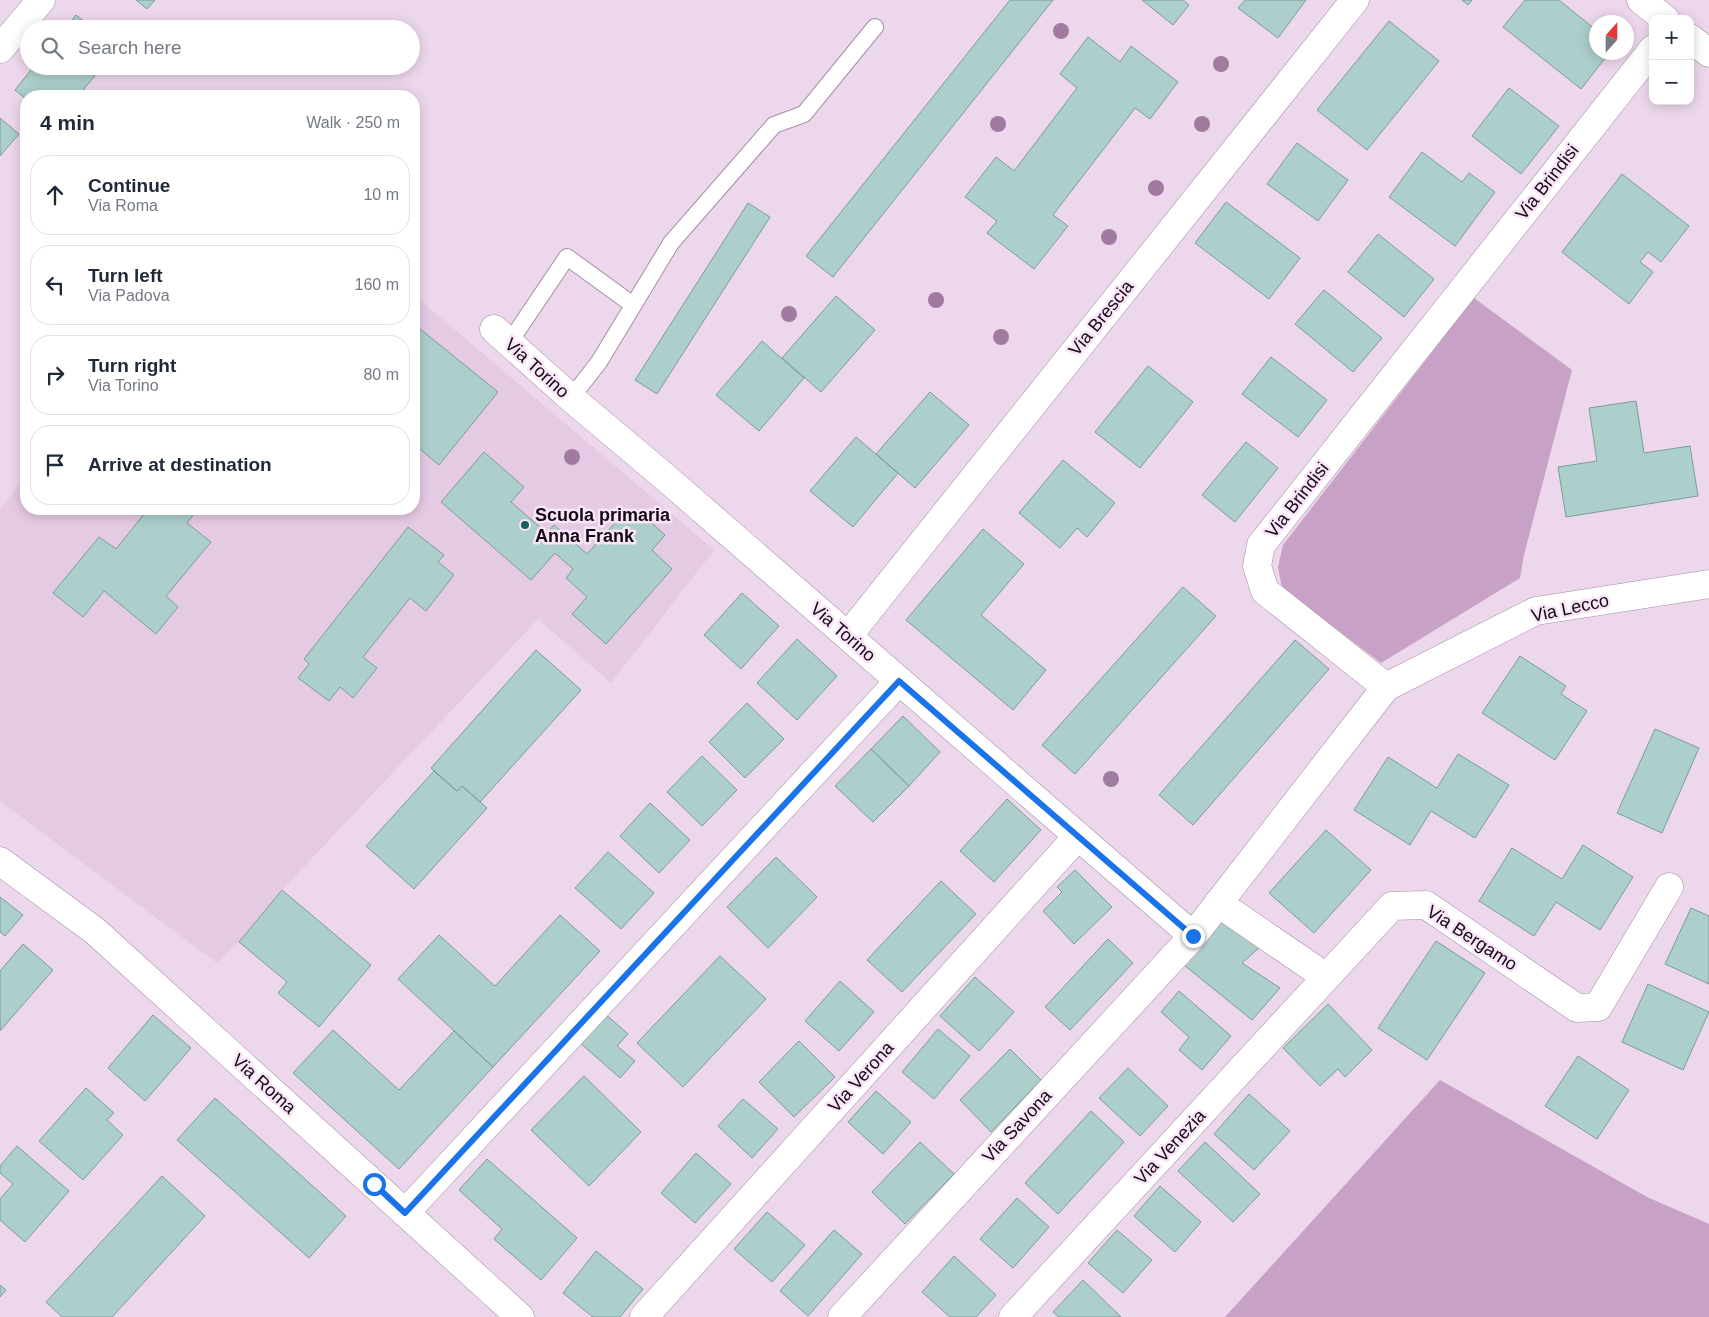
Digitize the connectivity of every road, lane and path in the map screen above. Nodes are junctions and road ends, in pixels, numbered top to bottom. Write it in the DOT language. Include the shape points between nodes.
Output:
graph roads {
  1 [pos="41,0"];
  2 [pos="1355,0"];
  3 [pos="1641,0"];
  4 [pos="1660,15"];
  5 [pos="24,20"];
  6 [pos="20,25"];
  7 [pos="875,27"];
  8 [pos="1694,41"];
  9 [pos="0,49"];
  10 [pos="1709,53"];
  11 [pos="1649,54"];
  12 [pos="633,305"];
  13 [pos="501,336"];
  14 [pos="571,398"];
  15 [pos="1709,584"];
  16 [pos="848,636"];
  17 [pos="899,681"];
  18 [pos="1386,687"];
  19 [pos="1078,836"];
  20 [pos="0,861"];
  21 [pos="1669,887"];
  22 [pos="1218,904"];
  23 [pos="1193,936"];
  24 [pos="1326,977"];
  25 [pos="405,1213"];
  26 [pos="520,1317"];
  27 [pos="644,1317"];
  28 [pos="842,1317"];
  29 [pos="1013,1317"];
  1 -- 5 [label="street"];
  2 -- 16 [label="street, Via Brescia"];
  3 -- 4 [label="street"];
  6 -- 9 [label="street"];
  7 -- 12 [label="lane" via="804,114 774,125 767,132 671,243"];
  8 -- 10 [label="street"];
  11 -- 18 [label="street, Via Brindisi" via="1261,545 1257,566 1265,591"];
  12 -- 13 [label="lane" via="567,256"];
  12 -- 14 [label="lane" via="599,362"];
  13 -- 14 [label="street, Via Torino"];
  14 -- 16 [label="street, Via Torino"];
  15 -- 18 [label="street, Via Lecco" via="1536,612"];
  16 -- 17 [label="street, Via Torino"];
  17 -- 19 [label="street, Via Torino"];
  17 -- 25 [label="street"];
  18 -- 22 [label="street"];
  19 -- 23 [label="street, Via Torino"];
  19 -- 27 [label="street, Via Verona"];
  20 -- 25 [label="street, Via Roma" via="95,931"];
  21 -- 24 [label="street, Via Bergamo" via="1598,1007 1577,1008 1426,905 1392,906"];
  22 -- 23 [label="street"];
  22 -- 24 [label="street"];
  23 -- 28 [label="street, Via Savona"];
  24 -- 29 [label="street, Via Venezia"];
  25 -- 26 [label="street, Via Roma"];
}
